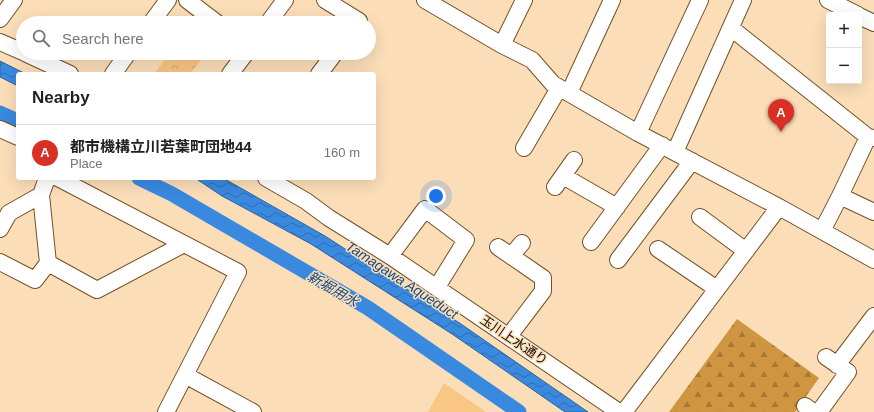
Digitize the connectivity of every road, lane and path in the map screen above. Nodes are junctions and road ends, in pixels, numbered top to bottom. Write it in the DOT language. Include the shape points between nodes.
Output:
graph roads {
  1 [pos="14,0"];
  2 [pos="168,0"];
  3 [pos="187,0"];
  4 [pos="284,0"];
  5 [pos="325,0"];
  6 [pos="524,0"];
  7 [pos="612,0"];
  8 [pos="700,0"];
  9 [pos="743,0"];
  10 [pos="828,0"];
  11 [pos="431,2"];
  12 [pos="852,12"];
  13 [pos="156,16"];
  14 [pos="208,16"];
  15 [pos="273,16"];
  16 [pos="350,16"];
  17 [pos="862,17"];
  18 [pos="0,19"];
  19 [pos="874,23"];
  20 [pos="731,28"];
  21 [pos="0,42"];
  22 [pos="502,45"];
  23 [pos="16,49"];
  24 [pos="39,60"];
  25 [pos="123,60"];
  26 [pos="241,60"];
  27 [pos="330,60"];
  28 [pos="66,72"];
  29 [pos="114,72"];
  30 [pos="232,72"];
  31 [pos="321,72"];
  32 [pos="564,91"];
  33 [pos="0,129"];
  34 [pos="638,133"];
  35 [pos="16,136"];
  36 [pos="871,137"];
  37 [pos="524,148"];
  38 [pos="668,149"];
  39 [pos="574,160"];
  40 [pos="692,161"];
  41 [pos="46,180"];
  42 [pos="62,180"];
  43 [pos="269,180"];
  44 [pos="41,195"];
  45 [pos="840,196"];
  46 [pos="617,207"];
  47 [pos="779,208"];
  48 [pos="874,212"];
  49 [pos="700,217"];
  50 [pos="0,229"];
  51 [pos="822,231"];
  52 [pos="591,242"];
  53 [pos="522,243"];
  54 [pos="184,244"];
  55 [pos="498,247"];
  56 [pos="658,249"];
  57 [pos="746,251"];
  58 [pos="390,256"];
  59 [pos="511,256"];
  60 [pos="618,260"];
  61 [pos="874,260"];
  62 [pos="0,262"];
  63 [pos="48,263"];
  64 [pos="437,287"];
  65 [pos="717,289"];
  66 [pos="874,316"];
  67 [pos="509,336"];
  68 [pos="185,375"];
  69 [pos="233,407"];
  70 [pos="812,410"];
  71 [pos="166,412"];
  72 [pos="253,412"];
  73 [pos="619,412"];
  74 [pos="624,412"];
  1 -- 18 [label="street"];
  2 -- 13 [label="street"];
  3 -- 14 [label="street"];
  4 -- 15 [label="street"];
  5 -- 16 [label="street"];
  6 -- 22 [label="street"];
  7 -- 32 [label="street"];
  8 -- 34 [label="street"];
  9 -- 20 [label="street"];
  10 -- 12 [label="street"];
  11 -- 22 [label="street"];
  17 -- 19 [label="street"];
  20 -- 36 [label="street"];
  20 -- 38 [label="street"];
  21 -- 23 [label="street"];
  22 -- 32 [label="street" via="532,60 553,84"];
  24 -- 28 [label="street"];
  25 -- 29 [label="street"];
  26 -- 30 [label="street"];
  27 -- 31 [label="street"];
  32 -- 34 [label="street"];
  32 -- 37 [label="street"];
  33 -- 35 [label="street"];
  34 -- 38 [label="street"];
  36 -- 45 [label="street"];
  38 -- 40 [label="street"];
  38 -- 46 [label="street"];
  39 -- 46 [label="street" via="559,181"];
  40 -- 47 [label="street"];
  40 -- 60 [label="street"];
  41 -- 44 [label="street"];
  42 -- 54 [label="street"];
  43 -- 58 [label="street, 玉川上水通り"];
  44 -- 50 [label="street" via="8,213"];
  44 -- 63 [label="street"];
  45 -- 48 [label="street"];
  45 -- 51 [label="street"];
  46 -- 52 [label="street"];
  47 -- 51 [label="street"];
  47 -- 57 [label="street"];
  49 -- 57 [label="street"];
  51 -- 61 [label="street"];
  53 -- 59 [label="street"];
  54 -- 63 [label="street" via="97,290"];
  54 -- 68 [label="street" via="238,272"];
  55 -- 59 [label="street"];
  56 -- 65 [label="street"];
  57 -- 65 [label="street"];
  58 -- 64 [label="street, 玉川上水通り"];
  58 -- 64 [label="street" via="425,209 466,240"];
  59 -- 67 [label="street" via="543,278 543,291"];
  62 -- 63 [label="street" via="35,280"];
  64 -- 67 [label="street, 玉川上水通り"];
  65 -- 74 [label="street"];
  66 -- 70 [label="street" via="831,361 848,372"];
  67 -- 73 [label="street, 玉川上水通り"];
  68 -- 69 [label="street"];
  68 -- 71 [label="street"];
  69 -- 72 [label="street"];
}
